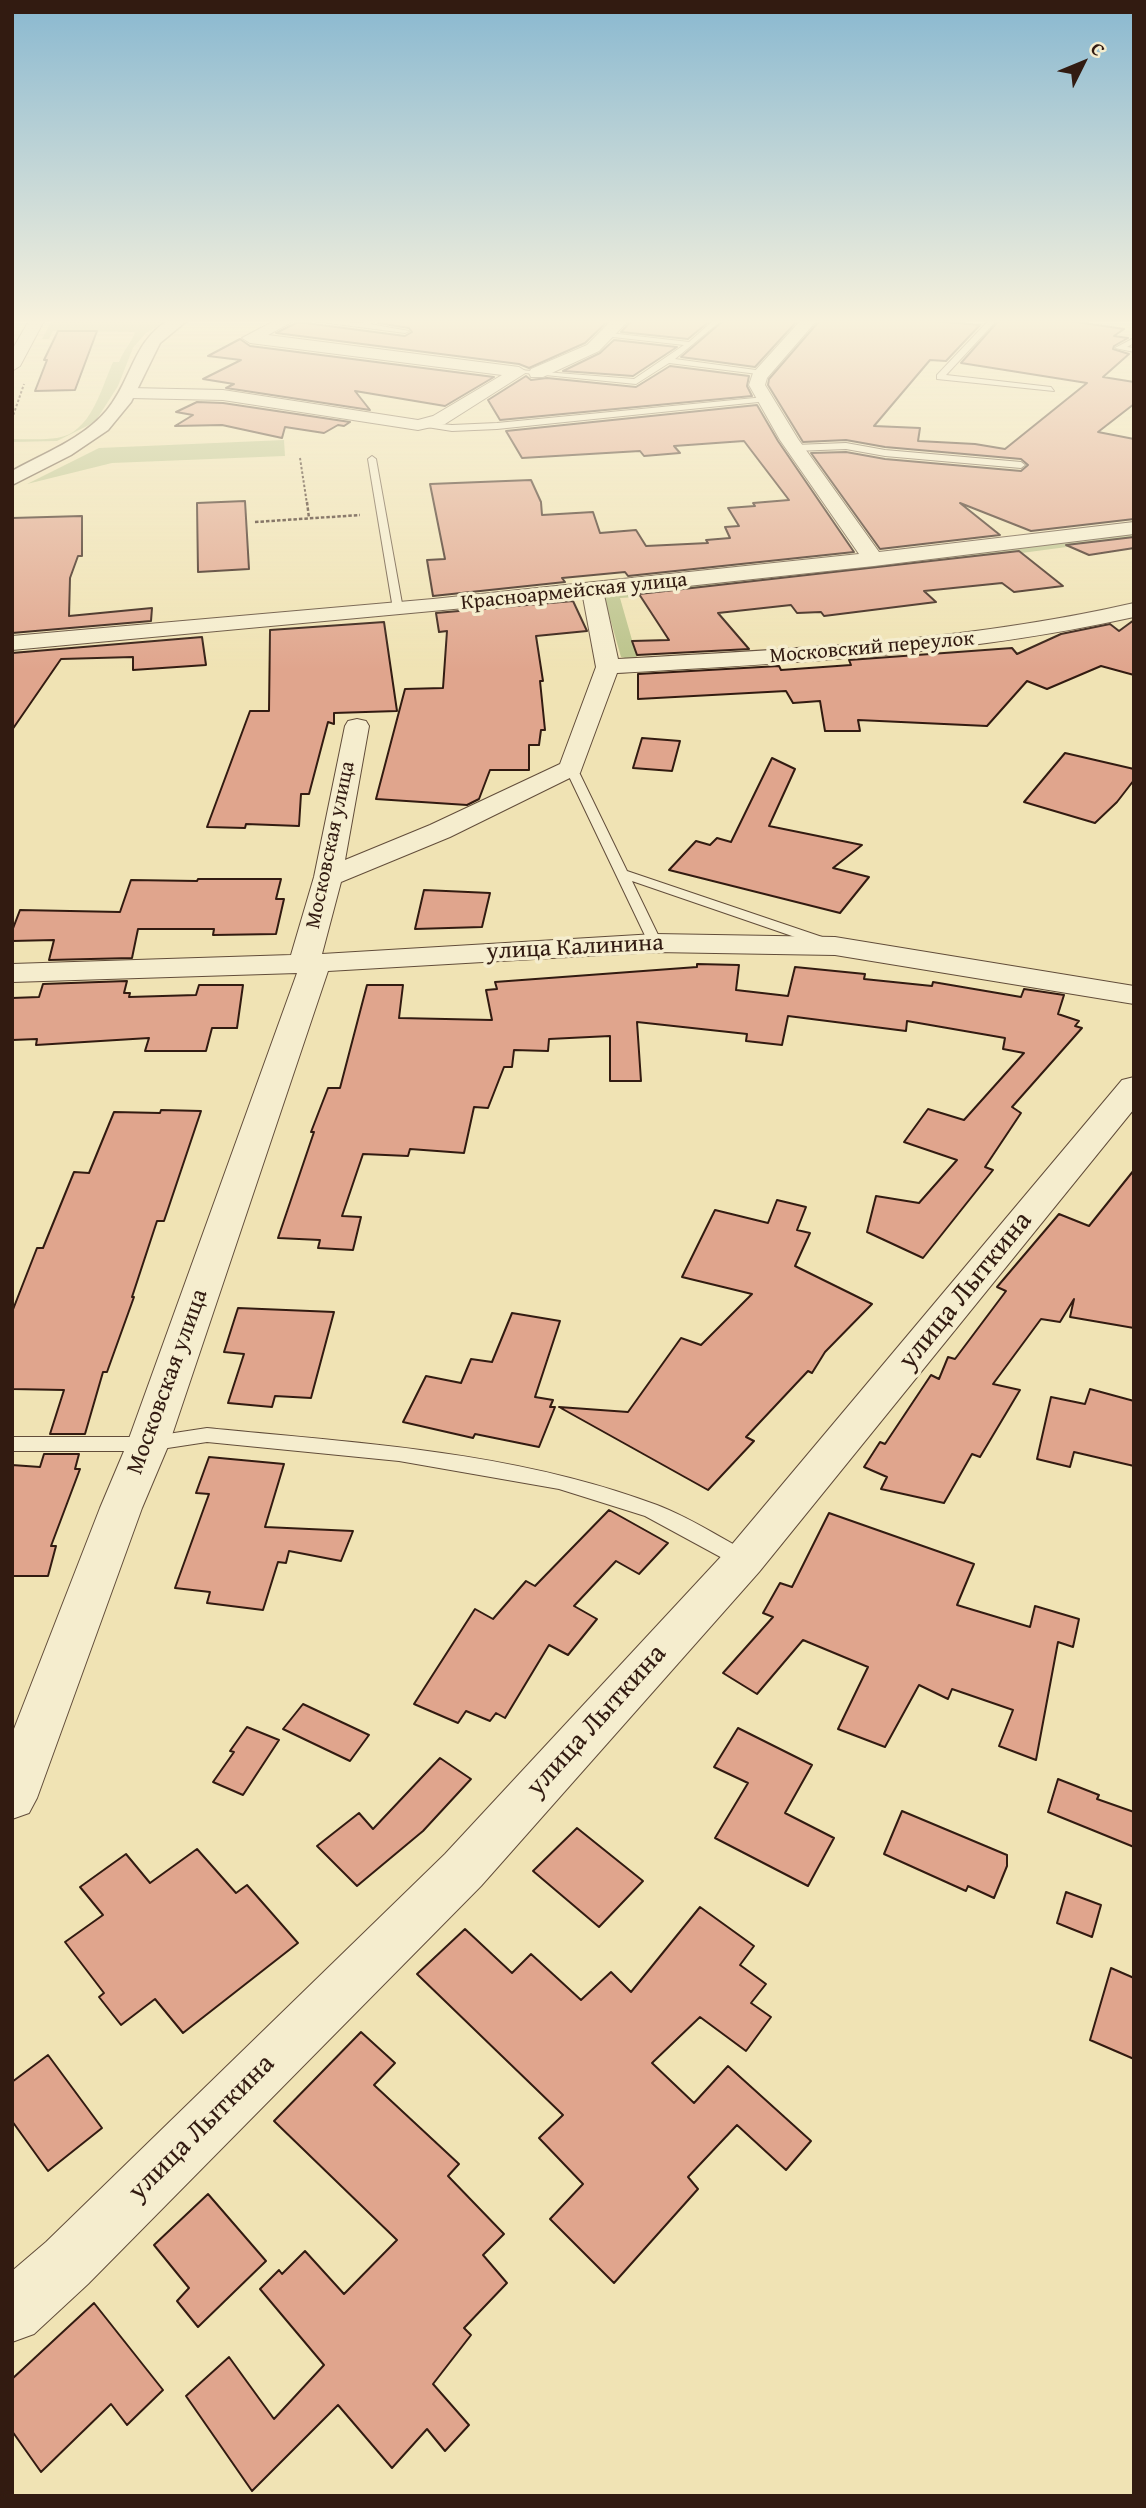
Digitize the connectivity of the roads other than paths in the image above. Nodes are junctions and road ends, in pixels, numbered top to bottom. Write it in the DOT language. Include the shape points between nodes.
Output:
graph roads {
  1 [pos="84,436"];
  2 [pos="788,436"];
  3 [pos="795,447"];
  4 [pos="372,458"];
  5 [pos="1021,466"];
  6 [pos="12,479"];
  7 [pos="1134,528"];
  8 [pos="874,560"];
  9 [pos="592,590"];
  10 [pos="398,609"];
  11 [pos="1134,610"];
  12 [pos="12,643"];
  13 [pos="608,667"];
  14 [pos="357,726"];
  15 [pos="571,768"];
  16 [pos="621,873"];
  17 [pos="328,877"];
  18 [pos="655,943"];
  19 [pos="835,946"];
  20 [pos="310,963"];
  21 [pos="12,973"];
  22 [pos="1134,995"];
  23 [pos="1134,1087"];
  24 [pos="12,1444"];
  25 [pos="148,1444"];
  26 [pos="744,1560"];
  27 [pos="12,1798"];
  28 [pos="12,2312"];
  1 -- 6 [label="street"];
  2 -- 3 [label="street"];
  3 -- 5 [label="lane" via="846,446"];
  3 -- 8 [label="street"];
  4 -- 10 [label="lane"];
  7 -- 8 [label="street, Красноармейская улица"];
  8 -- 9 [label="street, Красноармейская улица"];
  9 -- 10 [label="street, Красноармейская улица"];
  9 -- 13 [label="street"];
  10 -- 12 [label="street, Красноармейская улица"];
  11 -- 13 [label="street, Московский переулок" via="947,645"];
  13 -- 15 [label="street"];
  14 -- 17 [label="street, Московская улица"];
  15 -- 16 [label="lane"];
  15 -- 17 [label="street" via="440,831"];
  16 -- 18 [label="lane"];
  16 -- 19 [label="lane"];
  17 -- 20 [label="street, Московская улица"];
  18 -- 19 [label="street, улица Калинина"];
  18 -- 20 [label="street, улица Калинина"];
  19 -- 22 [label="street, улица Калинина"];
  20 -- 21 [label="street, улица Калинина"];
  20 -- 25 [label="street, Московская улица"];
  23 -- 26 [label="street, улица Лыткина"];
  24 -- 25 [label="lane"];
  25 -- 26 [label="lane" via="207,1435 399,1454 559,1482 652,1511"];
  25 -- 27 [label="street, Московская улица"];
  26 -- 28 [label="street, улица Лыткина" via="463,1870 67,2263"];
}
